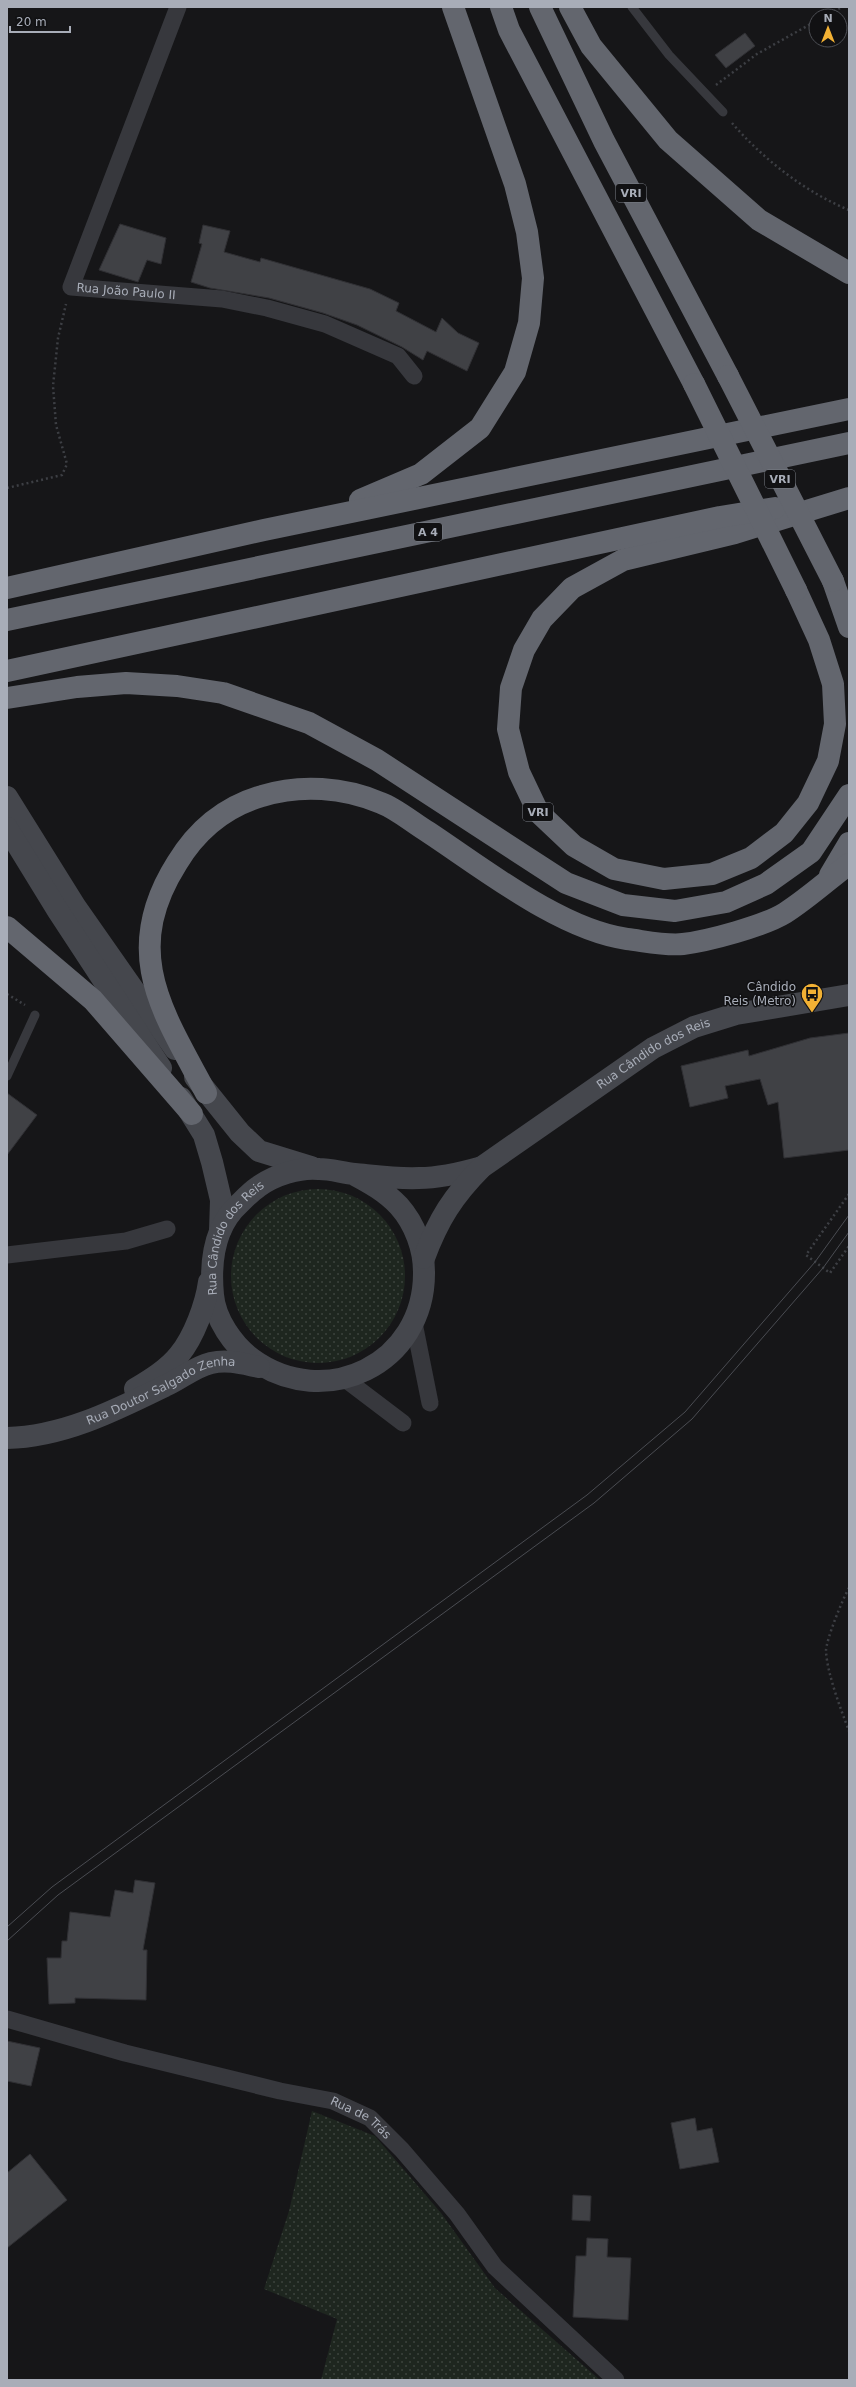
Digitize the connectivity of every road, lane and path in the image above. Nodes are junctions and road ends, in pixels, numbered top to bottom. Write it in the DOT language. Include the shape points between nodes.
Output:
graph roads {
  1 [pos="178,7"];
  2 [pos="453,7"];
  3 [pos="501,7"];
  4 [pos="540,7"];
  5 [pos="570,7"];
  6 [pos="632,7"];
  7 [pos="808,25"];
  8 [pos="706,93"];
  9 [pos="723,112"];
  10 [pos="849,210"];
  11 [pos="849,273"];
  12 [pos="70,286"];
  13 [pos="414,376"];
  14 [pos="849,409"];
  15 [pos="849,443"];
  16 [pos="7,488"];
  17 [pos="849,497"];
  18 [pos="264,530"];
  19 [pos="833,581"];
  20 [pos="7,588"];
  21 [pos="849,602"];
  22 [pos="7,620"];
  23 [pos="849,627"];
  24 [pos="7,671"];
  25 [pos="7,698"];
  26 [pos="849,795"];
  27 [pos="7,797"];
  28 [pos="7,828"];
  29 [pos="849,844"];
  30 [pos="849,864"];
  31 [pos="826,881"];
  32 [pos="7,927"];
  33 [pos="7,994"];
  34 [pos="849,995"];
  35 [pos="35,1015"];
  36 [pos="7,1076"];
  37 [pos="206,1093"];
  38 [pos="192,1114"];
  39 [pos="482,1167"];
  40 [pos="318,1168"];
  41 [pos="353,1174"];
  42 [pos="849,1194"];
  43 [pos="167,1229"];
  44 [pos="220,1232"];
  45 [pos="849,1246"];
  46 [pos="7,1255"];
  47 [pos="424,1258"];
  48 [pos="211,1271"];
  49 [pos="414,1323"];
  50 [pos="266,1369"];
  51 [pos="345,1379"];
  52 [pos="430,1403"];
  53 [pos="90,1420"];
  54 [pos="403,1423"];
  55 [pos="7,1438"];
  56 [pos="849,1588"];
  57 [pos="849,1731"];
  58 [pos="7,2019"];
  59 [pos="616,2380"];
  1 -- 12 [label="street, Rua João Paulo II"];
  2 -- 18 [label="highway" via="515,184 527,232 533,278 529,323 515,372 480,428 421,474 374,495"];
  3 -- 17 [label="highway, VRI, bridge" via="509,30 694,384 796,590 820,640 833,684 835,724 828,761 808,803 784,833 751,858 712,874 664,879 614,869 574,846 538,812 519,772 508,729 511,688 524,650 538,626 572,588 623,560 735,533"];
  4 -- 19 [label="highway, VRI, bridge" via="604,141"];
  5 -- 11 [label="highway" via="591,46 668,140 759,220"];
  6 -- 8 [label="lane" via="669,55"];
  7 -- 8 [label="path" via="757,54"];
  8 -- 9 [label="lane"];
  9 -- 10 [label="path" via="767,159 806,186"];
  12 -- 13 [label="street, Rua João Paulo II" via="222,299 267,308 325,324 398,356"];
  12 -- 16 [label="path" via="58,338 53,386 56,425 67,464 62,475"];
  14 -- 18 [label="highway"];
  15 -- 22 [label="highway, A 4"];
  17 -- 24 [label="highway" via="720,517"];
  18 -- 20 [label="highway"];
  19 -- 21 [label="highway, VRI"];
  19 -- 23 [label="highway, VRI"];
  25 -- 26 [label="highway" via="126,683 177,686 222,693 309,722 377,760 566,883 623,905 675,911 726,902 766,884 811,852"];
  27 -- 37 [label="main road" via="75,906"];
  28 -- 38 [label="main road" via="58,911"];
  29 -- 31 [label="highway"];
  30 -- 31 [label="highway"];
  31 -- 37 [label="highway" via="784,914 736,932 681,944 625,939 576,924 544,907 382,803 332,789 281,790 252,798 217,817 191,840 166,880 156,905 150,938 151,975 162,1010"];
  32 -- 38 [label="highway" via="93,1000"];
  33 -- 35 [label="path" via="32,1009"];
  34 -- 39 [label="main road, Rua Cândido dos Reis" via="736,1014 694,1027 653,1048"];
  35 -- 36 [label="lane"];
  37 -- 40 [label="main road" via="259,1151"];
  38 -- 44 [label="main road" via="204,1135 221,1200"];
  39 -- 41 [label="main road, Rua Cândido dos Reis" via="430,1178"];
  39 -- 47 [label="main road, Rua Cândido dos Reis" via="462,1187 441,1216"];
  40 -- 41 [label="main road, Rua Cândido dos Reis"];
  40 -- 44 [label="main road, Rua Cândido dos Reis" via="287,1173 260,1186 236,1206"];
  41 -- 47 [label="main road, Rua Cândido dos Reis" via="379,1188 400,1207 416,1231"];
  42 -- 45 [label="path" via="806,1255 830,1273"];
  43 -- 46 [label="street" via="126,1242"];
  44 -- 48 [label="main road, Rua Cândido dos Reis"];
  47 -- 49 [label="main road, Rua Cândido dos Reis" via="424,1291"];
  48 -- 50 [label="main road, Rua Cândido dos Reis" via="214,1300 224,1328 242,1352"];
  48 -- 53 [label="main road, Rua Doutor Salgado Zenha" via="207,1296 179,1356"];
  49 -- 51 [label="main road, Rua Cândido dos Reis" via="397,1348 373,1367"];
  49 -- 52 [label="street"];
  50 -- 51 [label="main road, Rua Cândido dos Reis" via="291,1379 318,1382"];
  50 -- 53 [label="main road, Rua Doutor Salgado Zenha" via="235,1362 212,1363 194,1369 167,1386"];
  51 -- 54 [label="street"];
  53 -- 55 [label="main road" via="52,1432"];
  56 -- 57 [label="path" via="843,1597 826,1650 838,1704"];
  58 -- 59 [label="street, Rua de Trás" via="280,2091 333,2100 370,2118 402,2150 457,2214 495,2268"];
}
